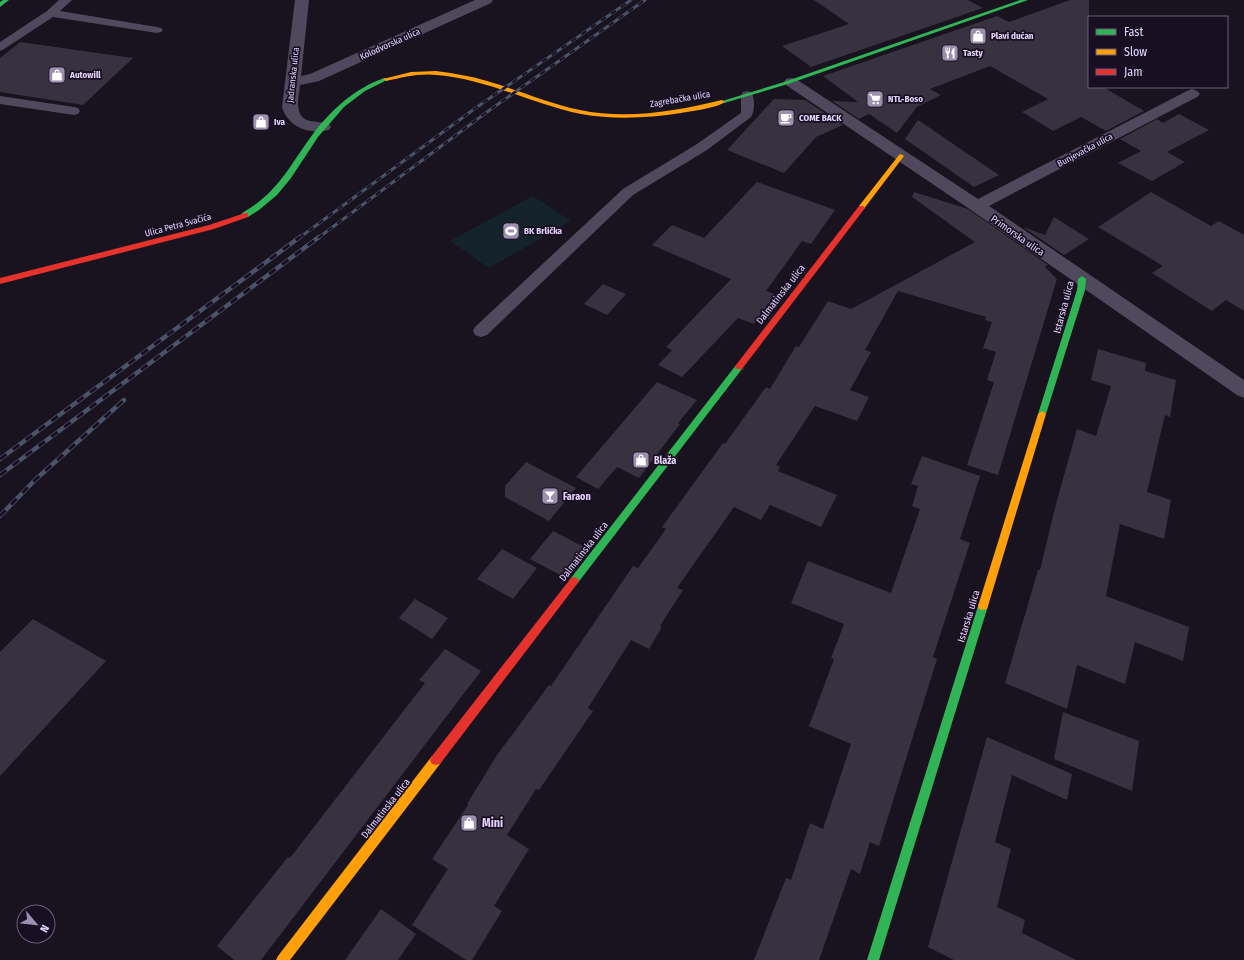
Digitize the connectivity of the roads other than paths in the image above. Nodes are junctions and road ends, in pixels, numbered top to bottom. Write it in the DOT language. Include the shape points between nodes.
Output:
graph roads {
  1 [pos="6,0"];
  2 [pos="66,0"];
  3 [pos="302,0"];
  4 [pos="486,0"];
  5 [pos="1025,0"];
  6 [pos="0,5"];
  7 [pos="50,13"];
  8 [pos="157,30"];
  9 [pos="0,47"];
  10 [pos="292,82"];
  11 [pos="791,82"];
  12 [pos="1192,94"];
  13 [pos="747,95"];
  14 [pos="0,100"];
  15 [pos="74,111"];
  16 [pos="323,127"];
  17 [pos="901,156"];
  18 [pos="977,206"];
  19 [pos="1082,279"];
  20 [pos="0,281"];
  21 [pos="481,331"];
  22 [pos="1242,385"];
  23 [pos="282,960"];
  24 [pos="873,960"];
  1 -- 6 [label="street"];
  2 -- 7 [label="lane"];
  3 -- 10 [label="street, Jadranska ulica"];
  4 -- 10 [label="street, Kolodvorska ulica" via="314,78"];
  5 -- 11 [label="street, Zagrebačka ulica"];
  7 -- 8 [label="lane"];
  7 -- 9 [label="lane"];
  10 -- 16 [label="street, Jadranska ulica" via="292,116 305,125"];
  11 -- 13 [label="street, Zagrebačka ulica"];
  11 -- 17 [label="street, Primorska ulica"];
  12 -- 18 [label="street, Bunjevačka ulica"];
  13 -- 16 [label="street, Zagrebačka ulica" via="668,114 600,115 557,106 457,74 418,73 394,76 360,91"];
  13 -- 21 [label="lane" via="747,114 702,147 628,192"];
  14 -- 15 [label="lane"];
  16 -- 20 [label="street, Ulica Petra Svačića" via="292,174 275,194 257,209 237,219"];
  17 -- 18 [label="street, Primorska ulica"];
  17 -- 23 [label="street, Dalmatinska ulica"];
  18 -- 19 [label="street, Primorska ulica"];
  19 -- 22 [label="street, Primorska ulica"];
  19 -- 24 [label="street, Istarska ulica" via="1081,290"];
}
